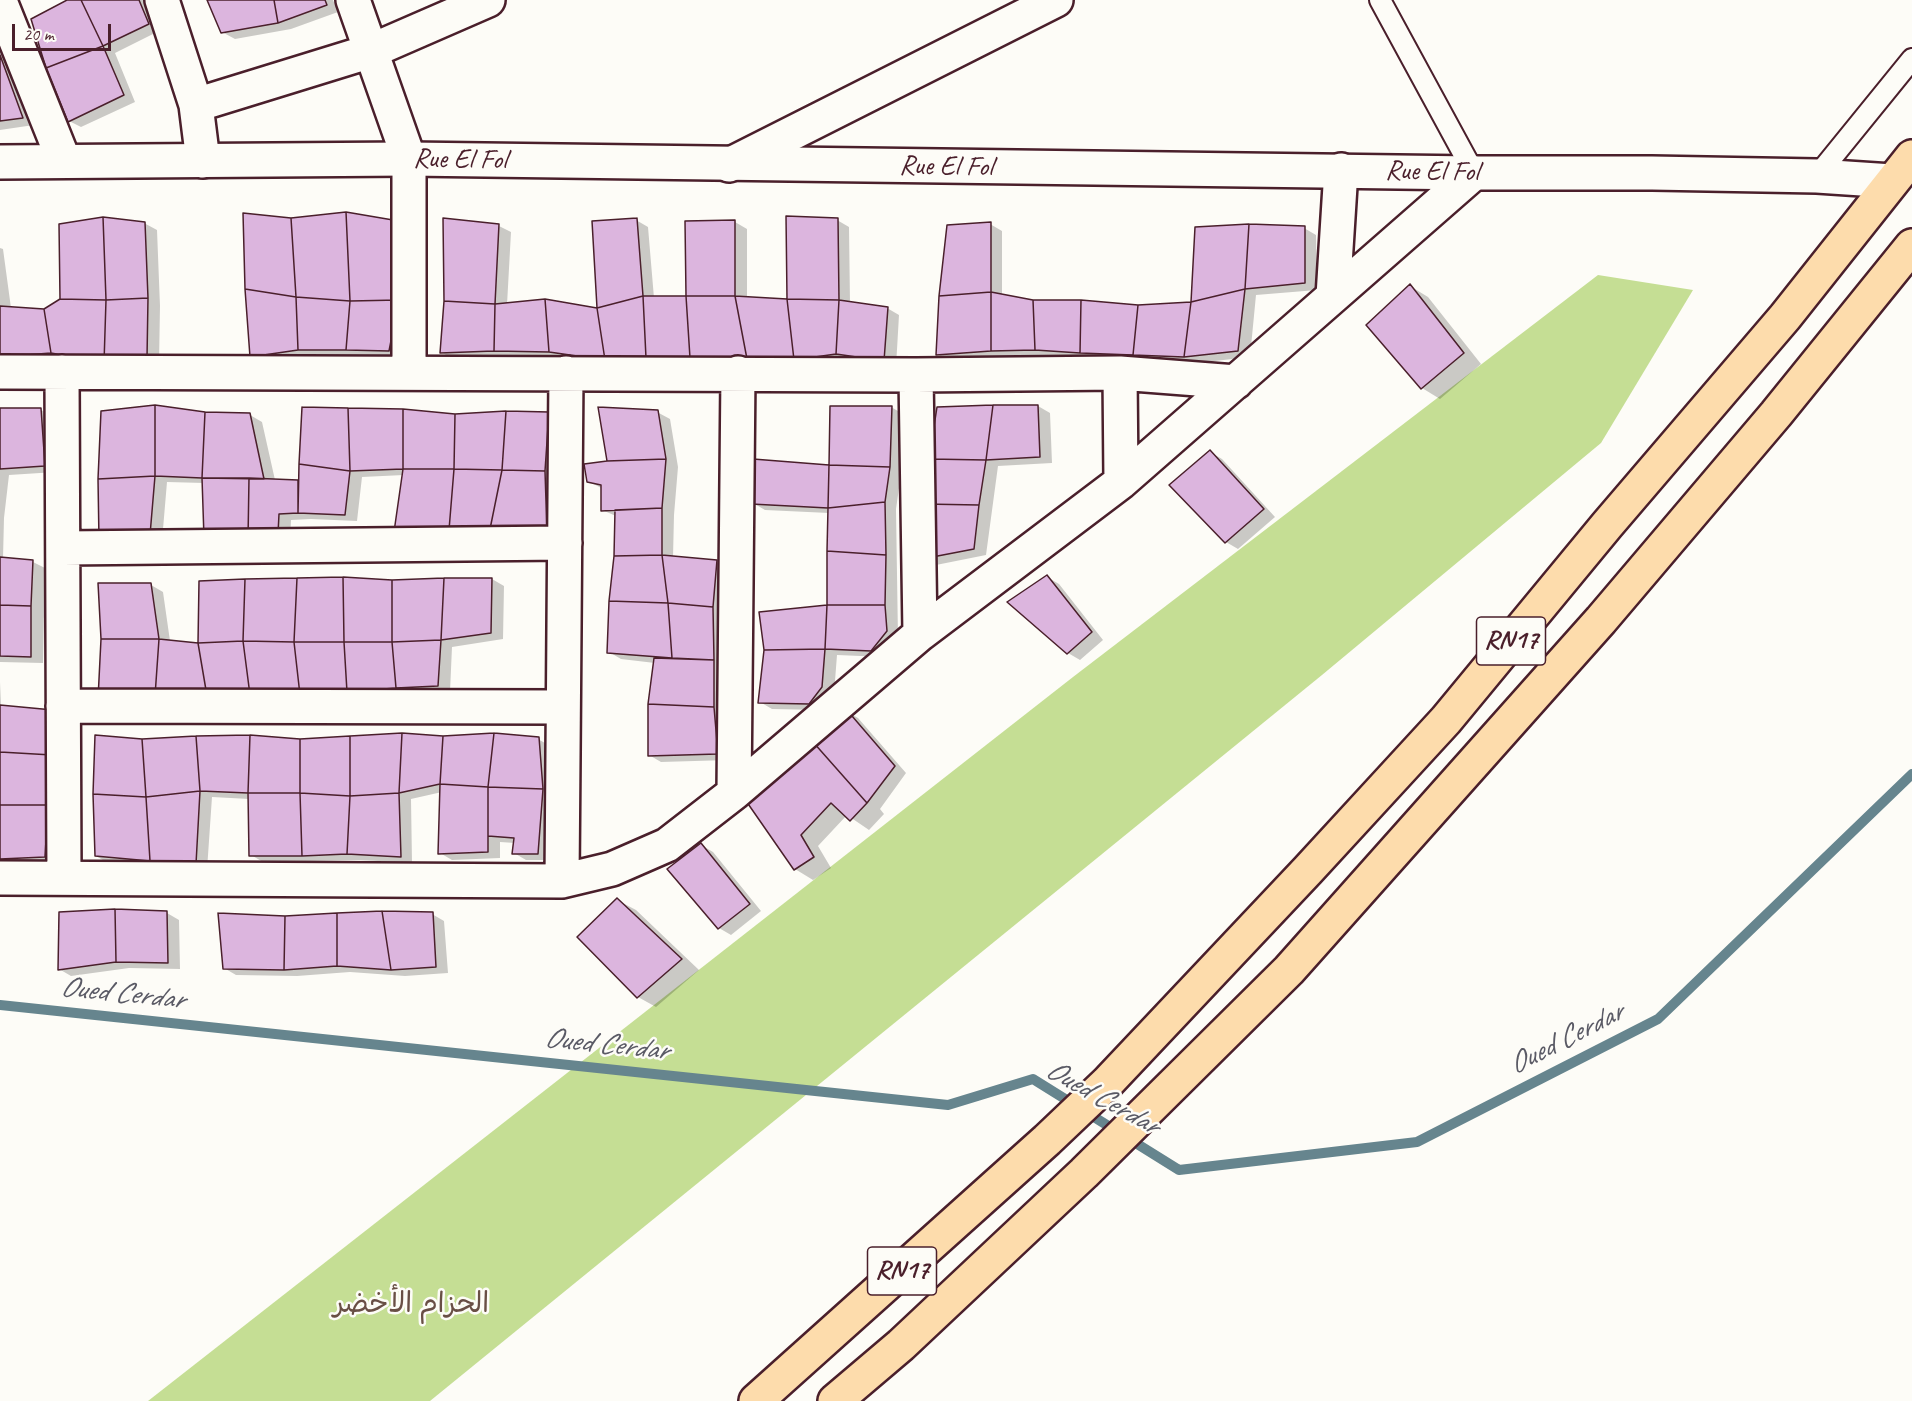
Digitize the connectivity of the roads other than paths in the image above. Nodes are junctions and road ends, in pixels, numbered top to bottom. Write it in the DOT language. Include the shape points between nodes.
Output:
graph roads {
  1 [pos="162,0"];
  2 [pos="353,0"];
  3 [pos="488,0"];
  4 [pos="1056,0"];
  5 [pos="1380,0"];
  6 [pos="0,1"];
  7 [pos="371,51"];
  8 [pos="1912,59"];
  9 [pos="196,105"];
  10 [pos="409,159"];
  11 [pos="64,161"];
  12 [pos="203,161"];
  13 [pos="0,162"];
  14 [pos="729,165"];
  15 [pos="1902,169"];
  16 [pos="1341,170"];
  17 [pos="1474,173"];
  18 [pos="1817,176"];
  19 [pos="1912,246"];
  20 [pos="1333,296"];
  21 [pos="0,372"];
  22 [pos="63,372"];
  23 [pos="409,373"];
  24 [pos="566,373"];
  25 [pos="738,373"];
  26 [pos="1120,373"];
  27 [pos="916,375"];
  28 [pos="1236,382"];
  29 [pos="1121,482"];
  30 [pos="565,543"];
  31 [pos="63,548"];
  32 [pos="920,634"];
  33 [pos="63,706"];
  34 [pos="563,707"];
  35 [pos="734,793"];
  36 [pos="0,878"];
  37 [pos="64,878"];
  38 [pos="562,881"];
  39 [pos="756,1401"];
  40 [pos="835,1401"];
  1 -- 9 [label="street"];
  2 -- 7 [label="street"];
  3 -- 7 [label="street"];
  4 -- 14 [label="street"];
  5 -- 17 [label="lane"];
  6 -- 11 [label="street"];
  7 -- 9 [label="street"];
  7 -- 10 [label="street"];
  8 -- 18 [label="lane"];
  9 -- 12 [label="street"];
  10 -- 12 [label="street, Rue El Fol"];
  10 -- 14 [label="street, Rue El Fol"];
  10 -- 23 [label="street"];
  11 -- 12 [label="street, Rue El Fol"];
  11 -- 13 [label="street, Rue El Fol"];
  14 -- 16 [label="street, Rue El Fol"];
  15 -- 18 [label="street, Rue El Fol"];
  15 -- 39 [label="highway, RN17" via="1785,317 1446,720 1107,1083"];
  16 -- 17 [label="street, Rue El Fol"];
  16 -- 20 [label="street"];
  17 -- 18 [label="street, Rue El Fol"];
  17 -- 20 [label="street"];
  19 -- 40 [label="highway, RN17" via="1776,414 1501,733 1289,970 1084,1173 901,1345"];
  20 -- 28 [label="street"];
  21 -- 22 [label="street"];
  22 -- 23 [label="street"];
  22 -- 31 [label="street"];
  23 -- 24 [label="street"];
  24 -- 25 [label="street"];
  24 -- 30 [label="street"];
  25 -- 27 [label="street"];
  25 -- 35 [label="street"];
  26 -- 27 [label="street"];
  26 -- 28 [label="street"];
  26 -- 29 [label="street"];
  27 -- 32 [label="street"];
  28 -- 29 [label="street"];
  29 -- 32 [label="street"];
  30 -- 31 [label="street"];
  30 -- 34 [label="street"];
  31 -- 33 [label="street"];
  32 -- 35 [label="street"];
  33 -- 34 [label="street"];
  33 -- 37 [label="street"];
  34 -- 38 [label="street"];
  35 -- 38 [label="street" via="667,845 612,869"];
  36 -- 37 [label="street"];
  37 -- 38 [label="street"];
}
